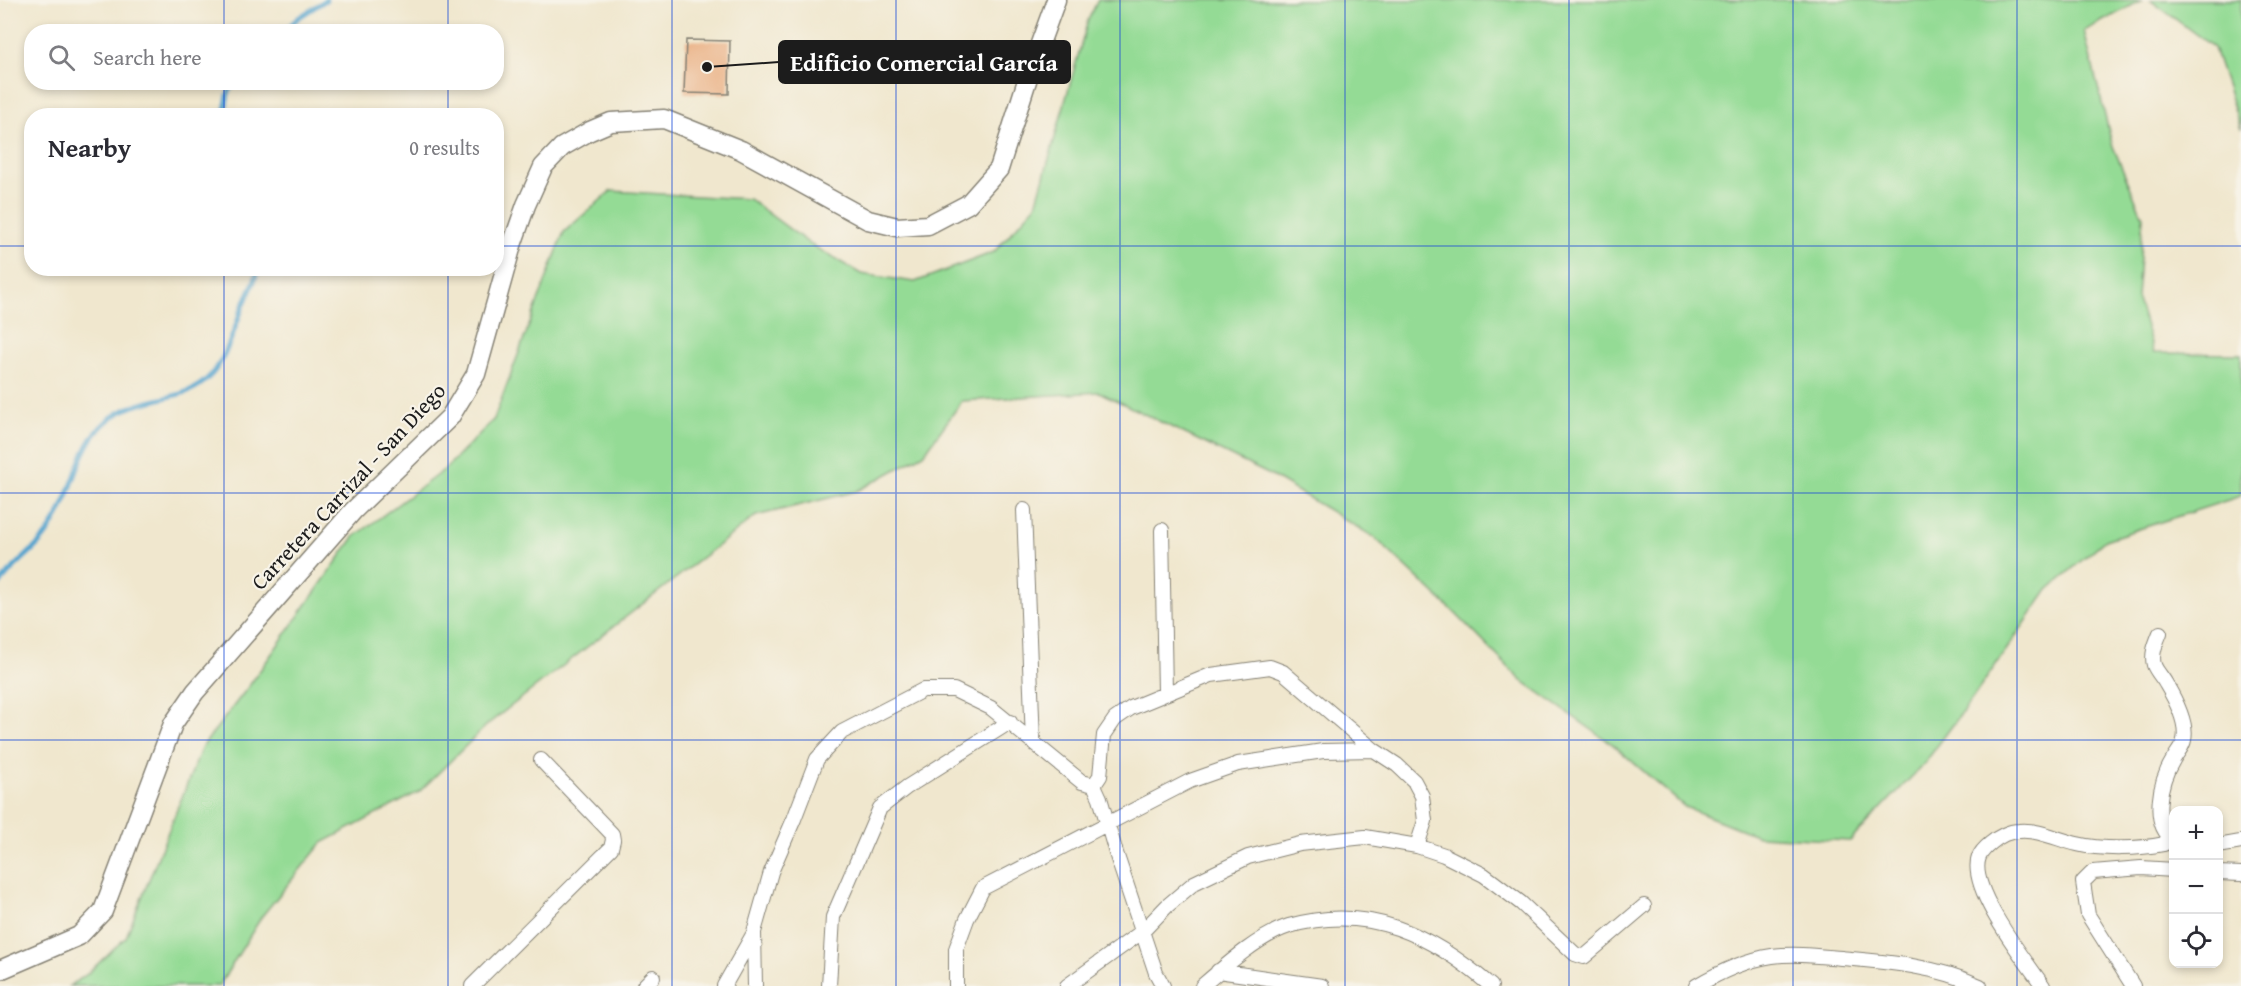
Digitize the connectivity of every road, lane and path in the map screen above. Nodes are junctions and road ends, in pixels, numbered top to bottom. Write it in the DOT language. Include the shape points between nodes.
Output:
graph roads {
  1 [pos="1056,0"];
  2 [pos="504,274"];
  3 [pos="503,276"];
  4 [pos="1024,510"];
  5 [pos="1162,530"];
  6 [pos="2160,633"];
  7 [pos="1165,692"];
  8 [pos="1010,722"];
  9 [pos="1033,742"];
  10 [pos="1374,750"];
  11 [pos="542,760"];
  12 [pos="1094,785"];
  13 [pos="1107,822"];
  14 [pos="2169,836"];
  15 [pos="2169,840"];
  16 [pos="2241,842"];
  17 [pos="2223,845"];
  18 [pos="1417,846"];
  19 [pos="2169,870"];
  20 [pos="2223,873"];
  21 [pos="2241,874"];
  22 [pos="1644,906"];
  23 [pos="1143,931"];
  24 [pos="754,932"];
  25 [pos="0,970"];
  26 [pos="1218,971"];
  27 [pos="472,986"];
  28 [pos="724,986"];
  29 [pos="755,986"];
  30 [pos="829,986"];
  31 [pos="956,986"];
  32 [pos="1067,986"];
  33 [pos="1163,986"];
  34 [pos="1202,986"];
  35 [pos="1322,986"];
  36 [pos="1491,986"];
  37 [pos="1696,986"];
  38 [pos="1980,986"];
  39 [pos="2043,986"];
  40 [pos="2133,986"];
  1 -- 2 [label="street, Carretera Carrizal - San Diego" via="999,169 968,204 928,225 897,227 868,220 741,150 664,119 611,122 562,147 543,167"];
  3 -- 25 [label="street, Carretera Carrizal - San Diego" via="476,374 450,417 353,511 195,692 173,724 103,911 79,936"];
  4 -- 9 [label="street"];
  5 -- 7 [label="street"];
  6 -- 14 [label="street" via="2154,665 2169,688 2185,730 2184,742 2171,762 2160,792 2163,827"];
  7 -- 10 [label="street" via="1211,675 1270,668 1283,672"];
  7 -- 12 [label="street" via="1115,719 1104,735 1100,776"];
  8 -- 9 [label="street"];
  8 -- 24 [label="street" via="954,690 923,690 842,732 817,759 771,872"];
  8 -- 30 [label="street" via="907,786 880,808 833,917"];
  9 -- 12 [label="street" via="1082,782"];
  10 -- 13 [label="street" via="1323,751 1238,764 1190,780"];
  10 -- 18 [label="street" via="1414,781 1422,796 1425,821"];
  11 -- 27 [label="street" via="612,834 611,848"];
  12 -- 13 [label="street"];
  13 -- 23 [label="street"];
  13 -- 31 [label="street" via="983,888 956,949"];
  15 -- 39 [label="street" via="2147,848 2101,848 2020,831 1997,837 1984,849 1978,858 1983,889 2006,935"];
  16 -- 17 [label="street"];
  18 -- 22 [label="street" via="1484,875 1521,903 1575,954 1584,957"];
  18 -- 23 [label="street" via="1365,837 1300,844 1248,857 1194,883"];
  19 -- 40 [label="street" via="2141,867 2093,872 2083,882 2088,915"];
  20 -- 21 [label="street"];
  23 -- 32 [label="street"];
  23 -- 33 [label="street"];
  24 -- 28 [label="street"];
  24 -- 29 [label="street"];
  26 -- 34 [label="street"];
  26 -- 35 [label="street"];
  26 -- 36 [label="street" via="1245,949 1288,926 1337,917 1400,928 1441,947"];
  37 -- 38 [label="street" via="1722,970 1796,954 1897,963 1963,978"];
}
